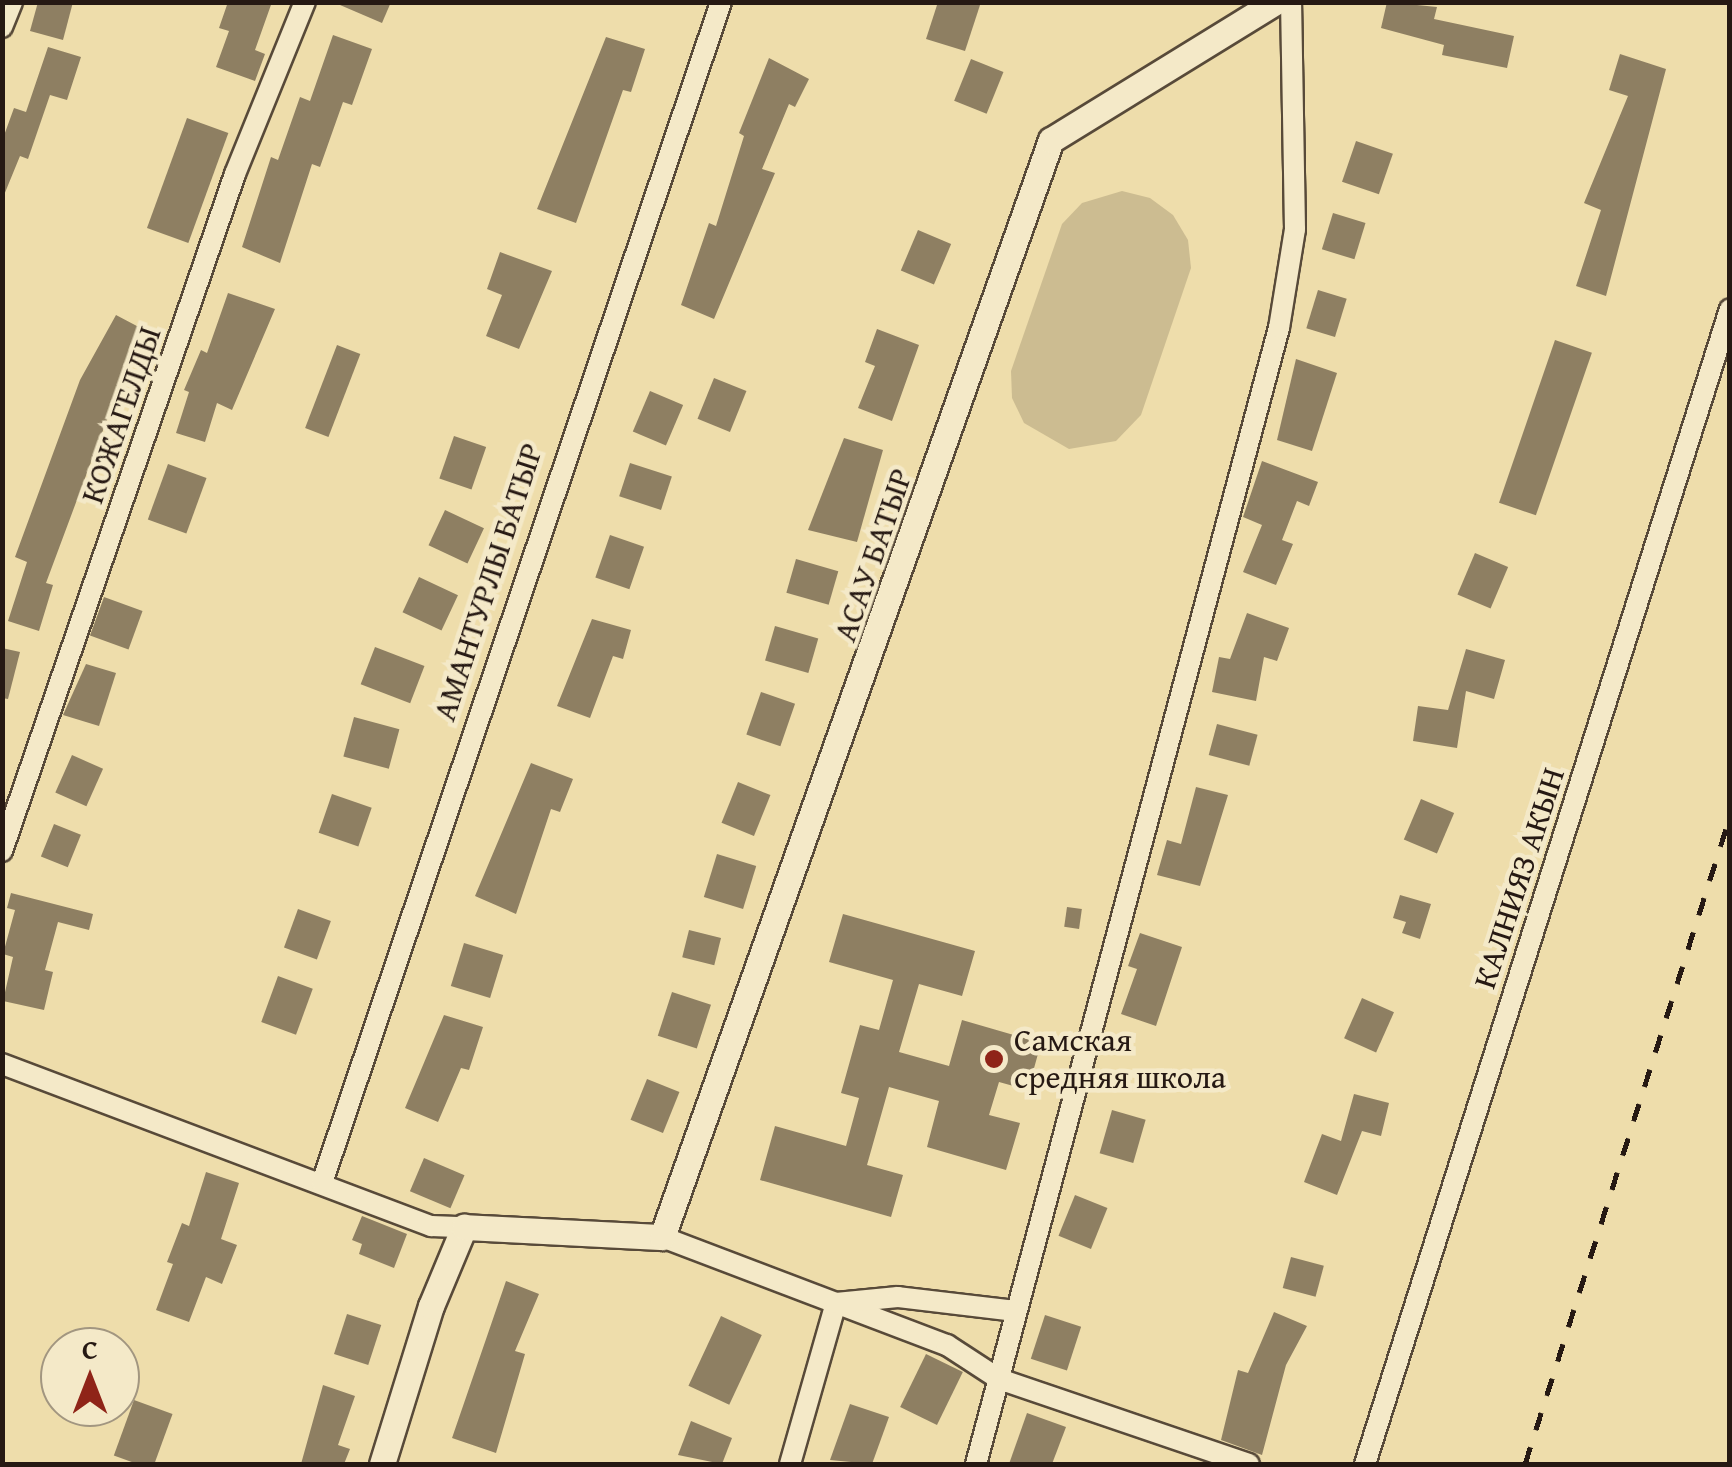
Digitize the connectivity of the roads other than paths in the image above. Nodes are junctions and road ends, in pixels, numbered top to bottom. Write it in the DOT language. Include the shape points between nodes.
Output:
graph roads {
  1 [pos="12,2"];
  2 [pos="305,2"];
  3 [pos="721,2"];
  4 [pos="1275,2"];
  5 [pos="1291,2"];
  6 [pos="2,28"];
  7 [pos="1730,309"];
  8 [pos="2,851"];
  9 [pos="2,1064"];
  10 [pos="322,1183"];
  11 [pos="464,1227"];
  12 [pos="662,1237"];
  13 [pos="836,1304"];
  14 [pos="1016,1311"];
  15 [pos="999,1380"];
  16 [pos="382,1464"];
  17 [pos="790,1464"];
  18 [pos="976,1464"];
  19 [pos="1250,1464"];
  20 [pos="1365,1464"];
  1 -- 6 [label="street"];
  2 -- 8 [label="street, КОЖАГЕЛДЫ" via="236,174"];
  3 -- 10 [label="street, АМАНТУРЛЫ БАТЫР"];
  4 -- 12 [label="street, АСАУ БАТЫР" via="1051,140"];
  5 -- 14 [label="street" via="1295,229 1278,328"];
  7 -- 20 [label="street, КАЛНИЯЗ АКЫН"];
  9 -- 10 [label="street"];
  10 -- 11 [label="street" via="431,1226"];
  11 -- 12 [label="street"];
  11 -- 16 [label="street" via="431,1306"];
  12 -- 13 [label="street"];
  13 -- 14 [label="street" via="898,1297"];
  13 -- 15 [label="street" via="947,1345"];
  13 -- 17 [label="street"];
  14 -- 15 [label="street"];
  15 -- 18 [label="street"];
  15 -- 19 [label="street"];
}
